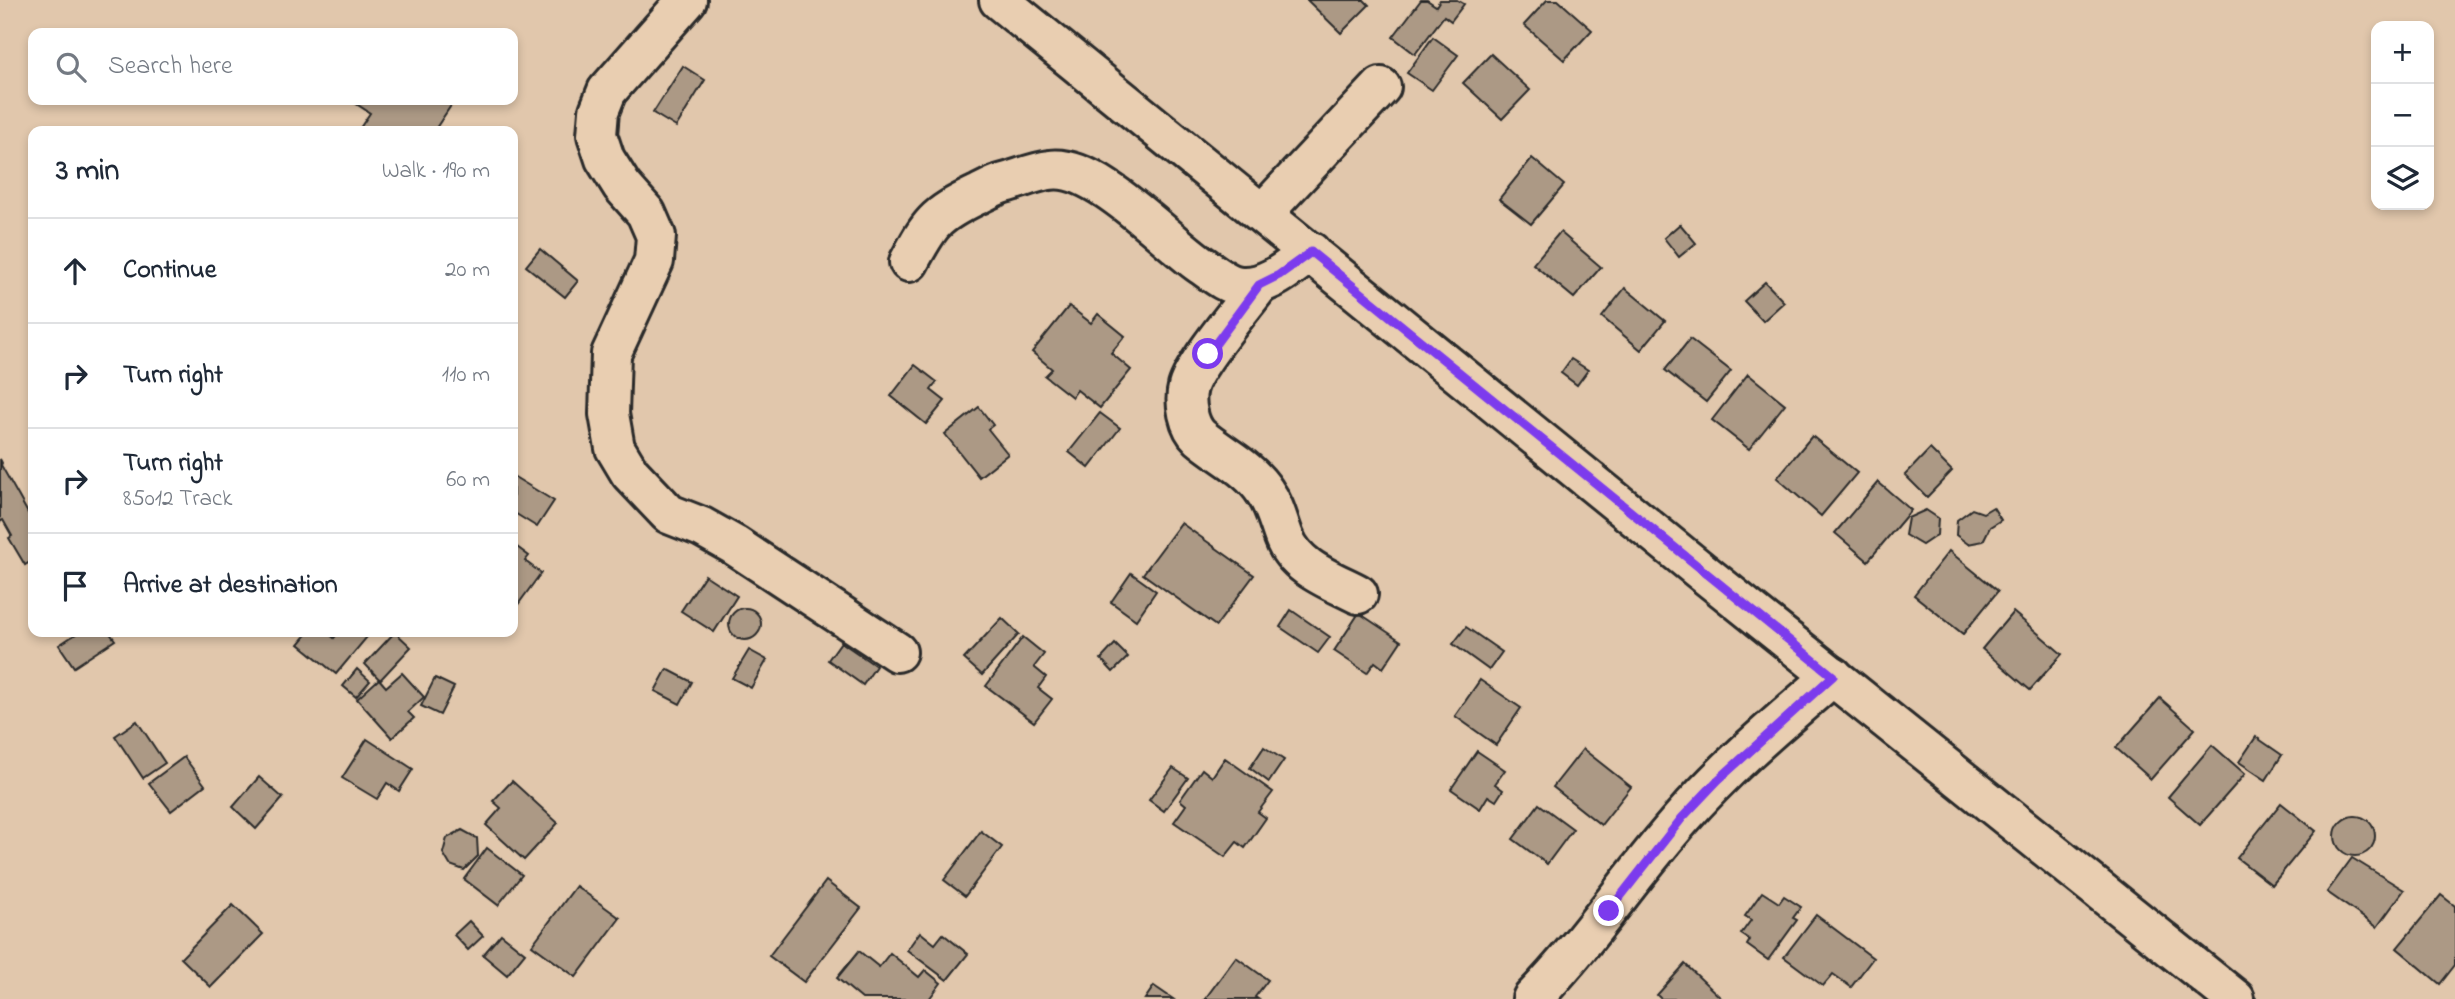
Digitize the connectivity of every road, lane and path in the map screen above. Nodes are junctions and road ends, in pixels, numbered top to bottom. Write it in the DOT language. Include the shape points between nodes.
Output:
graph roads {
  1 [pos="687,0"];
  2 [pos="999,0"];
  3 [pos="1381,87"];
  4 [pos="1263,213"];
  5 [pos="1311,252"];
  6 [pos="909,262"];
  7 [pos="1259,285"];
  8 [pos="1358,594"];
  9 [pos="897,652"];
  10 [pos="1833,676"];
  11 [pos="1532,999"];
  12 [pos="2235,999"];
  1 -- 9 [label="street" via="614,81 599,111 597,135 605,159 646,213 656,236 654,261 611,354 610,414 615,448 630,473 669,514 734,545"];
  2 -- 4 [label="street"];
  3 -- 4 [label="street"];
  4 -- 5 [label="street"];
  5 -- 7 [label="street"];
  5 -- 10 [label="street"];
  6 -- 7 [label="street" via="926,231 944,211 997,185 1051,170 1074,171 1096,182 1223,280 1239,286"];
  7 -- 8 [label="street" via="1189,385 1189,419 1197,434 1265,490 1284,540 1297,558"];
  10 -- 11 [label="street" via="1682,818"];
  10 -- 12 [label="street"];
}
